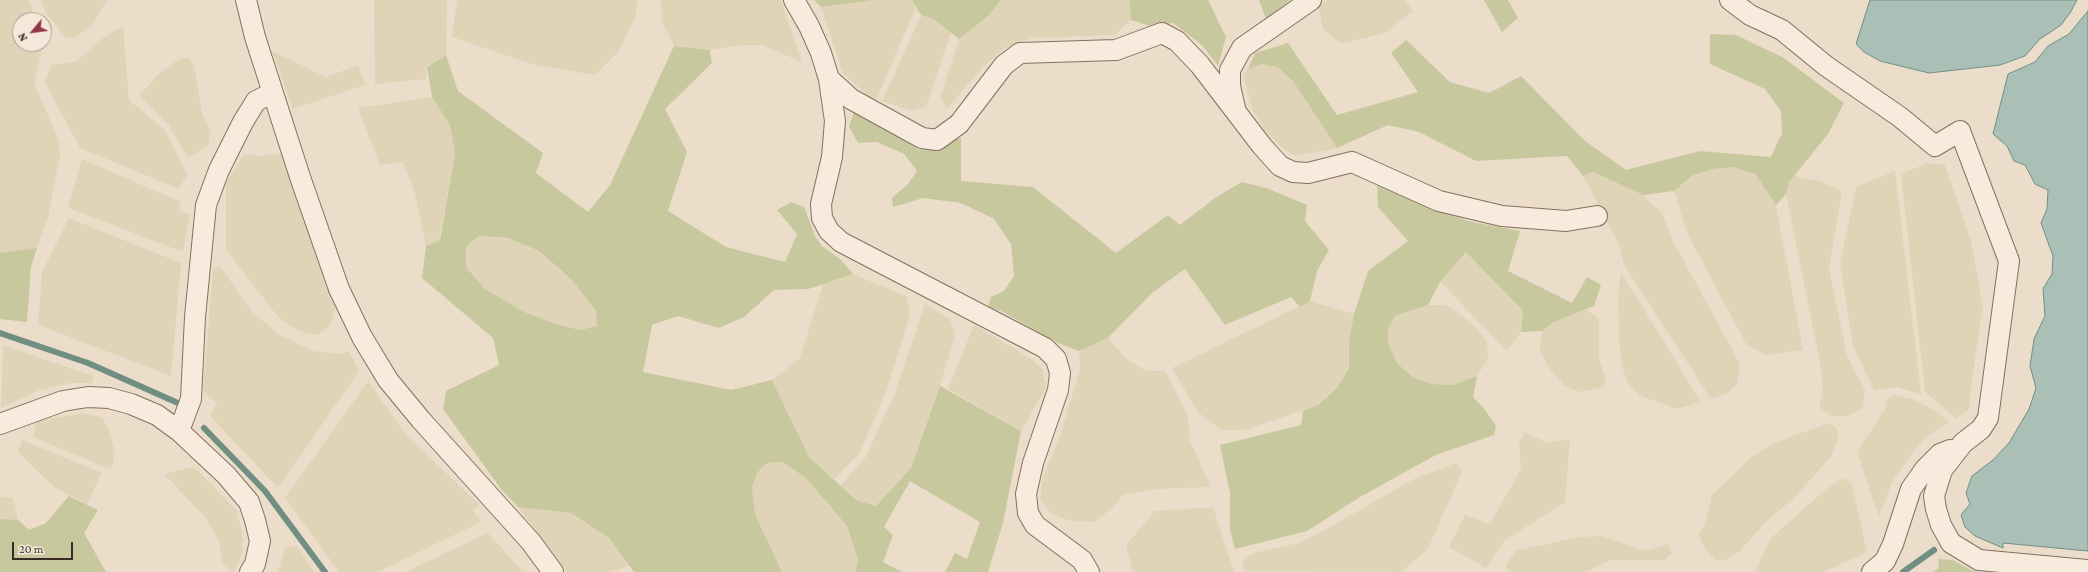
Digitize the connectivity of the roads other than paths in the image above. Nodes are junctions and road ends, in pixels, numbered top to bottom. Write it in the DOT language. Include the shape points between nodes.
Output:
graph roads {
  1 [pos="246,0"];
  2 [pos="794,0"];
  3 [pos="1311,0"];
  4 [pos="1730,0"];
  5 [pos="829,80"];
  6 [pos="272,93"];
  7 [pos="1237,114"];
  8 [pos="1597,216"];
  9 [pos="0,424"];
  10 [pos="179,431"];
  11 [pos="1963,443"];
  12 [pos="2088,570"];
  13 [pos="250,572"];
  14 [pos="553,572"];
  15 [pos="1089,572"];
  16 [pos="1872,572"];
  1 -- 6 [label="street"];
  2 -- 5 [label="street" via="821,53"];
  3 -- 7 [label="street" via="1242,48 1230,70 1230,86"];
  4 -- 11 [label="street" via="1750,15 1782,30 1826,66 1900,117 1935,146 1960,131 2009,261 1988,418 1981,429"];
  5 -- 7 [label="street" via="851,99 922,138 937,140 959,124 1004,65 1020,53 1116,50 1162,33 1177,41 1196,60"];
  5 -- 15 [label="street" via="835,121 832,157 821,204 822,218 829,231 841,242 1044,348 1056,359 1060,373 1058,390 1033,463 1026,494 1028,512 1036,525 1082,560"];
  6 -- 10 [label="street" via="256,101 243,122 219,170 206,205 195,317 191,399"];
  6 -- 14 [label="street" via="339,289 362,337 388,380 532,542"];
  7 -- 8 [label="street" via="1280,166 1293,172 1308,173 1352,162 1439,201 1502,216 1566,221"];
  9 -- 10 [label="street" via="63,401 88,397 109,398 131,404 157,415"];
  10 -- 13 [label="street" via="226,475 249,502 260,542 255,564"];
  11 -- 12 [label="street" via="1942,470 1934,496 1941,525 1951,543 1979,560"];
  11 -- 16 [label="street" via="1940,454 1925,469 1911,489 1885,561"];
}
